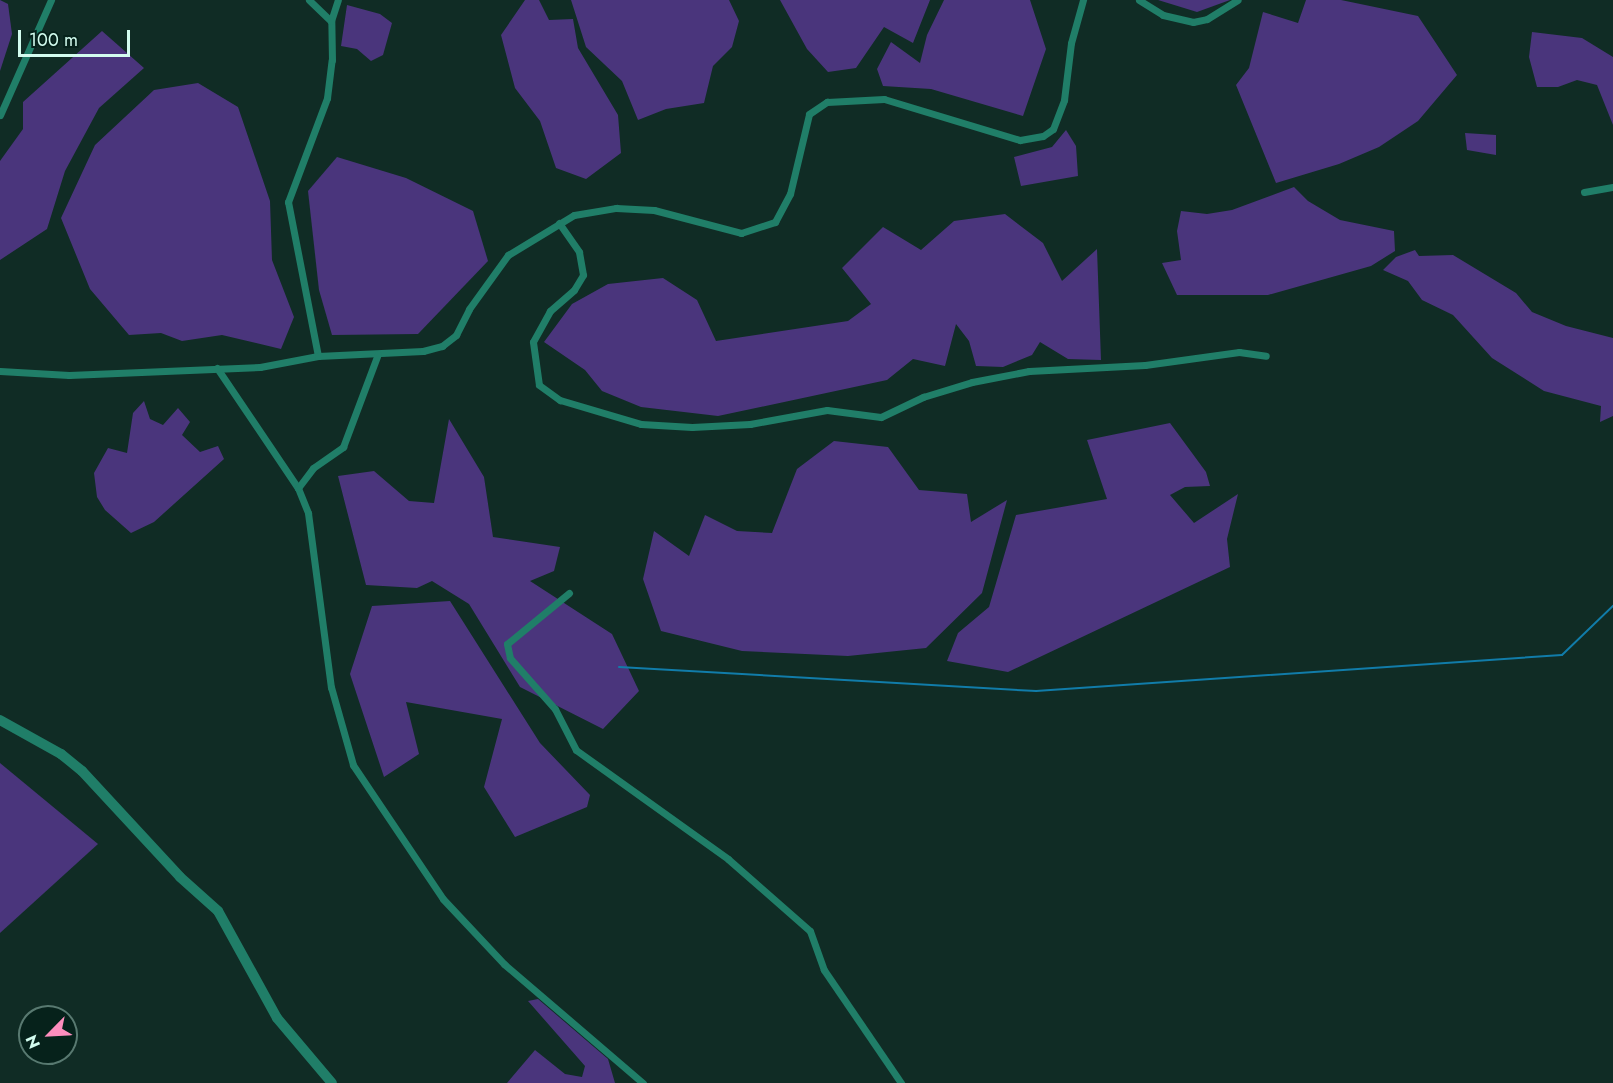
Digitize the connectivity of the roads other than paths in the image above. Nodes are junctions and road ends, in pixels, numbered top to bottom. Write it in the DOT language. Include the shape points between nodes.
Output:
graph roads {
  1 [pos="51,0"];
  2 [pos="309,0"];
  3 [pos="338,0"];
  4 [pos="1083,0"];
  5 [pos="1139,0"];
  6 [pos="1238,0"];
  7 [pos="331,21"];
  8 [pos="0,115"];
  9 [pos="1613,187"];
  10 [pos="1584,192"];
  11 [pos="559,223"];
  12 [pos="378,354"];
  13 [pos="318,356"];
  14 [pos="1266,356"];
  15 [pos="217,368"];
  16 [pos="0,371"];
  17 [pos="298,488"];
  18 [pos="569,593"];
  19 [pos="0,720"];
  20 [pos="332,1083"];
  21 [pos="643,1083"];
  22 [pos="901,1083"];
  1 -- 8 [label="street"];
  2 -- 7 [label="street"];
  3 -- 7 [label="street"];
  4 -- 11 [label="street" via="1071,43 1064,100 1053,129 1043,136 1020,140 884,99 843,98 827,102 809,114 790,194 775,222 757,230 741,233 654,210 616,208 595,209"];
  5 -- 6 [label="street" via="1163,15 1193,22 1207,19"];
  7 -- 13 [label="street" via="332,60 327,98 288,202"];
  9 -- 10 [label="street"];
  11 -- 12 [label="street" via="508,255 469,309 456,335 442,346"];
  11 -- 14 [label="street" via="579,252 583,275 574,290 550,311 533,342 539,385 560,400 640,424 750,424 827,410 881,417 972,382 1029,370 1145,365 1239,352"];
  12 -- 13 [label="street"];
  12 -- 17 [label="street" via="343,447 313,468"];
  13 -- 15 [label="street" via="260,367"];
  15 -- 16 [label="street" via="69,375"];
  15 -- 17 [label="street"];
  17 -- 21 [label="street" via="308,513 331,687 353,765 443,899 504,964"];
  18 -- 22 [label="street" via="507,644 510,658 555,709 576,750 728,860 810,931 824,970"];
  19 -- 20 [label="street" via="61,754 82,771 180,877 218,911 277,1018"];
}
